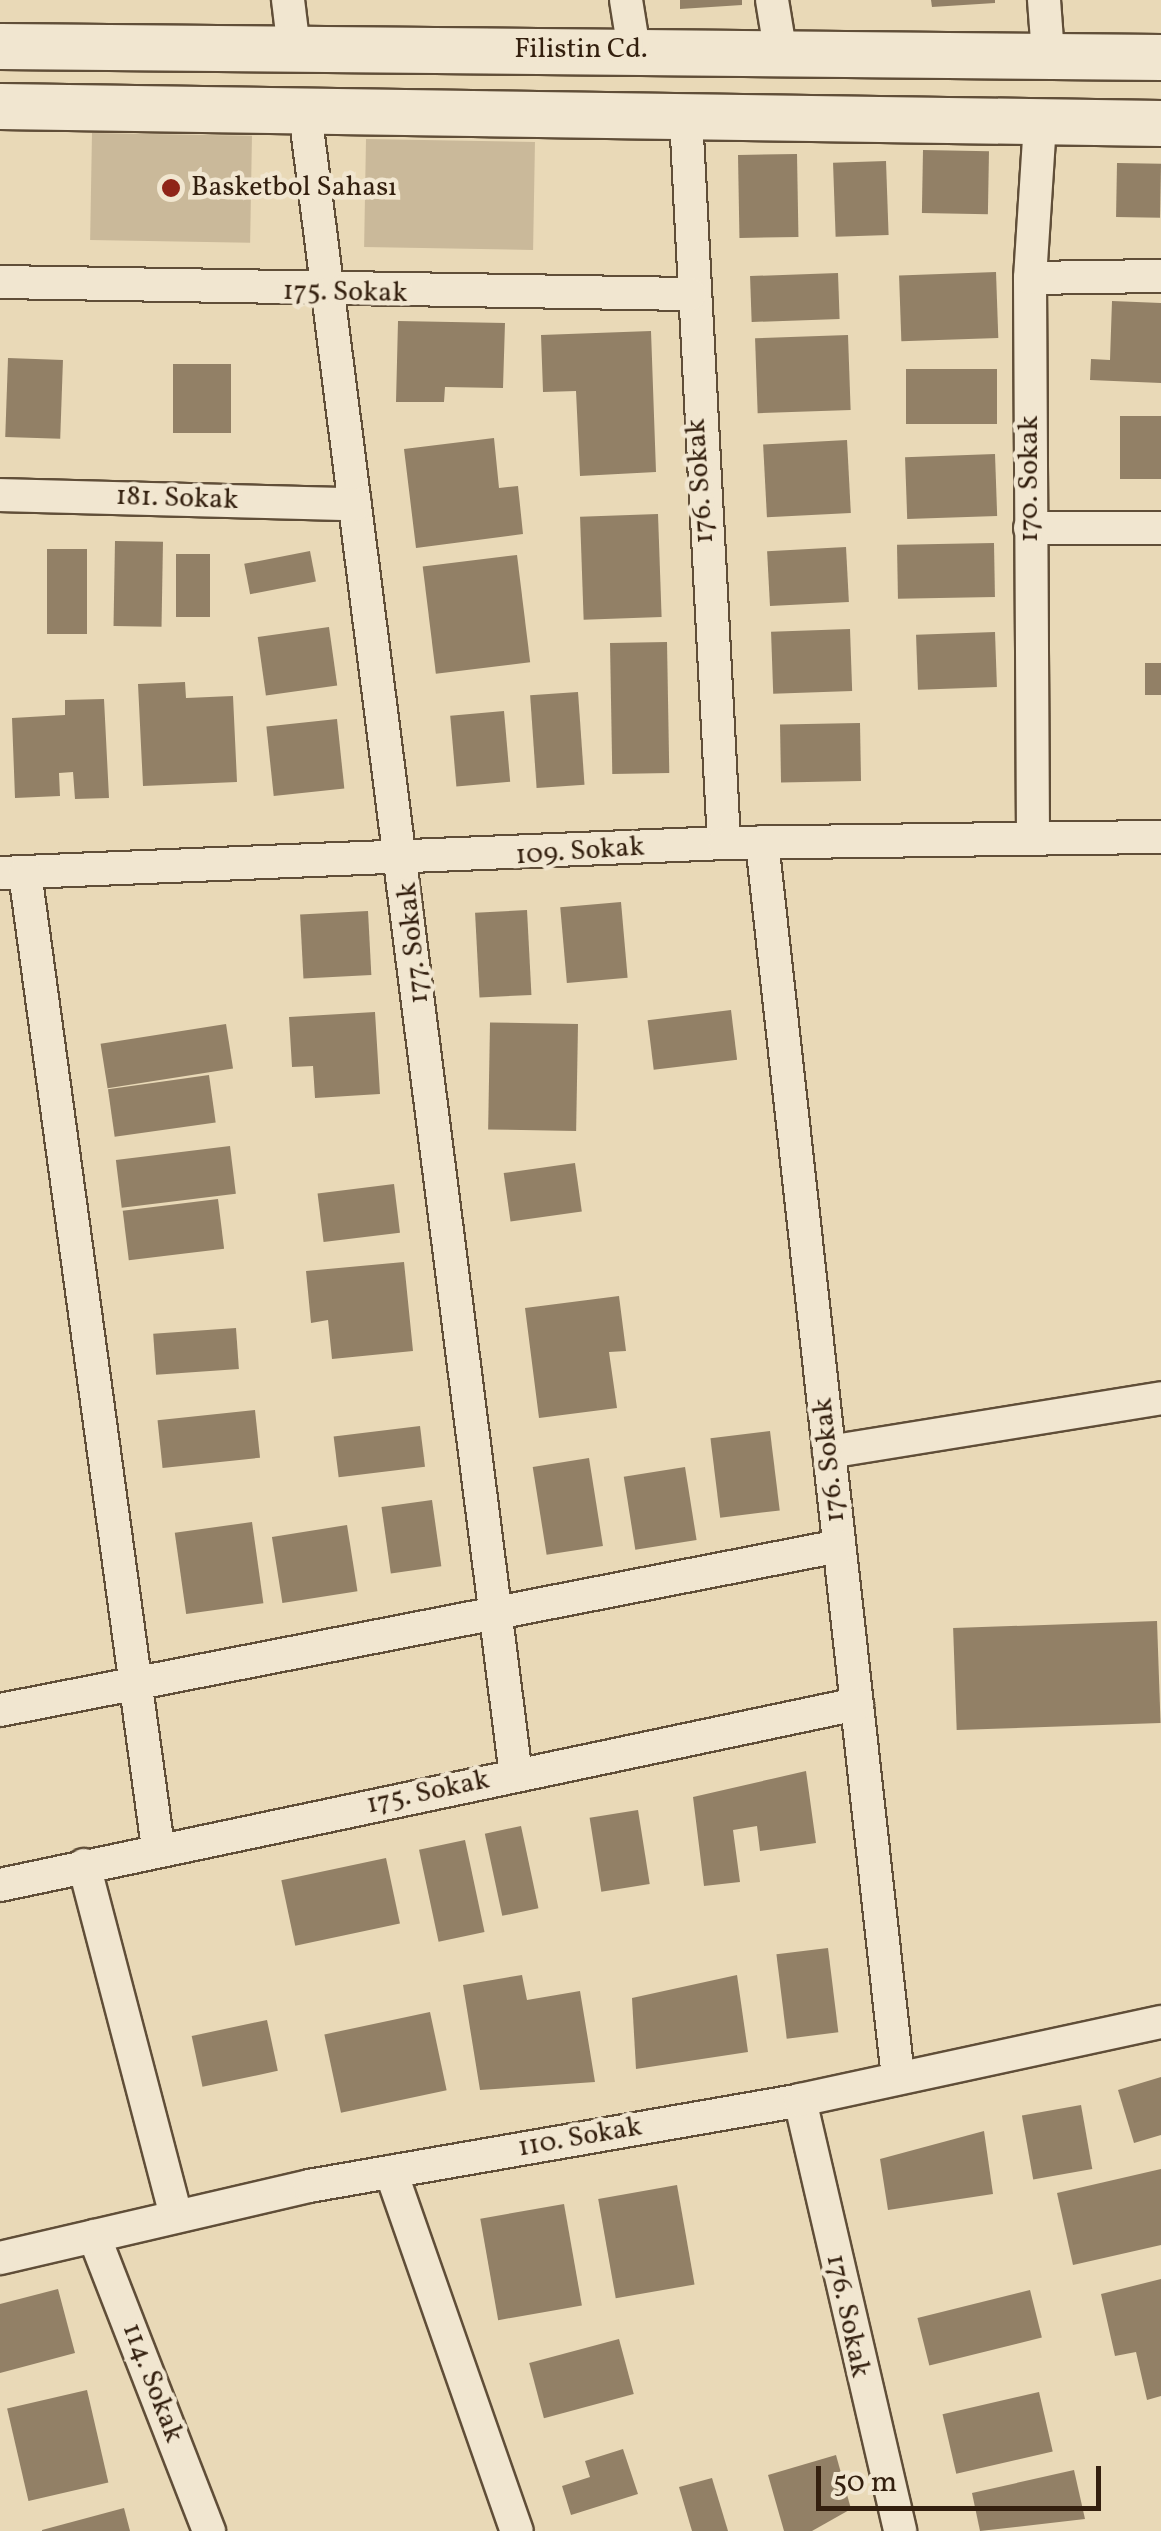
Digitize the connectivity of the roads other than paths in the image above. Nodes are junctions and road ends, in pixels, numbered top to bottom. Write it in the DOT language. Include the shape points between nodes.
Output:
graph roads {
  1 [pos="288,0"];
  2 [pos="626,0"];
  3 [pos="772,0"];
  4 [pos="1044,0"];
  5 [pos="0,46"];
  6 [pos="780,49"];
  7 [pos="294,50"];
  8 [pos="634,50"];
  9 [pos="1048,54"];
  10 [pos="1161,57"];
  11 [pos="0,106"];
  12 [pos="306,112"];
  13 [pos="686,118"];
  14 [pos="1161,123"];
  15 [pos="1040,124"];
  16 [pos="1161,276"];
  17 [pos="1030,278"];
  18 [pos="0,282"];
  19 [pos="328,294"];
  20 [pos="690,294"];
  21 [pos="0,495"];
  22 [pos="355,504"];
  23 [pos="1030,528"];
  24 [pos="1161,528"];
  25 [pos="1033,836"];
  26 [pos="1161,837"];
  27 [pos="762,842"];
  28 [pos="724,843"];
  29 [pos="405,863"];
  30 [pos="12,873"];
  31 [pos="1161,1398"];
  32 [pos="829,1452"];
  33 [pos="840,1546"];
  34 [pos="489,1621"];
  35 [pos="138,1683"];
  36 [pos="857,1704"];
  37 [pos="0,1710"];
  38 [pos="516,1775"];
  39 [pos="158,1848"];
  40 [pos="84,1865"];
  41 [pos="0,1885"];
  42 [pos="1161,2022"];
  43 [pos="898,2078"];
  44 [pos="800,2100"];
  45 [pos="391,2172"];
  46 [pos="176,2216"];
  47 [pos="94,2236"];
  48 [pos="0,2258"];
  49 [pos="209,2531"];
  50 [pos="517,2531"];
  51 [pos="900,2531"];
  1 -- 7 [label="street"];
  2 -- 8 [label="street"];
  3 -- 6 [label="street"];
  4 -- 9 [label="street"];
  5 -- 7 [label="main road, Filistin Cd."];
  6 -- 8 [label="main road, Filistin Cd."];
  6 -- 9 [label="main road, Filistin Cd."];
  7 -- 8 [label="main road, Filistin Cd."];
  9 -- 10 [label="main road, Filistin Cd."];
  11 -- 12 [label="main road"];
  12 -- 13 [label="main road"];
  12 -- 19 [label="street, 177. Sokak"];
  13 -- 15 [label="main road"];
  13 -- 20 [label="street, 176. Sokak"];
  14 -- 15 [label="main road"];
  15 -- 17 [label="street, 170. Sokak"];
  16 -- 17 [label="street"];
  17 -- 23 [label="street, 170. Sokak"];
  18 -- 19 [label="street, 175. Sokak"];
  19 -- 20 [label="street, 175. Sokak"];
  19 -- 22 [label="street, 177. Sokak"];
  20 -- 28 [label="street, 176. Sokak"];
  21 -- 22 [label="street, 181. Sokak"];
  22 -- 29 [label="street, 177. Sokak"];
  23 -- 24 [label="street"];
  23 -- 25 [label="street, 170. Sokak"];
  25 -- 26 [label="street, 109. Sokak"];
  25 -- 27 [label="street, 109. Sokak"];
  27 -- 28 [label="street, 109. Sokak"];
  27 -- 32 [label="street, 176. Sokak"];
  28 -- 29 [label="street, 109. Sokak"];
  29 -- 30 [label="street, 109. Sokak"];
  29 -- 34 [label="street, 177. Sokak"];
  30 -- 35 [label="street"];
  31 -- 32 [label="street"];
  32 -- 33 [label="street, 176. Sokak"];
  33 -- 34 [label="street"];
  33 -- 36 [label="street, 176. Sokak"];
  34 -- 35 [label="street"];
  34 -- 38 [label="street, 177. Sokak"];
  35 -- 37 [label="street"];
  35 -- 39 [label="street"];
  36 -- 38 [label="street, 175. Sokak"];
  36 -- 43 [label="street, 176. Sokak"];
  38 -- 39 [label="street, 175. Sokak"];
  39 -- 40 [label="street, 175. Sokak"];
  40 -- 41 [label="street, 175. Sokak"];
  40 -- 46 [label="street"];
  42 -- 43 [label="street, 110. Sokak"];
  43 -- 44 [label="street, 110. Sokak"];
  44 -- 45 [label="street, 110. Sokak"];
  44 -- 51 [label="street, 176. Sokak"];
  45 -- 46 [label="street, 110. Sokak"];
  45 -- 50 [label="street"];
  46 -- 47 [label="street, 110. Sokak"];
  47 -- 48 [label="street, 110. Sokak"];
  47 -- 49 [label="street, 114. Sokak"];
}
